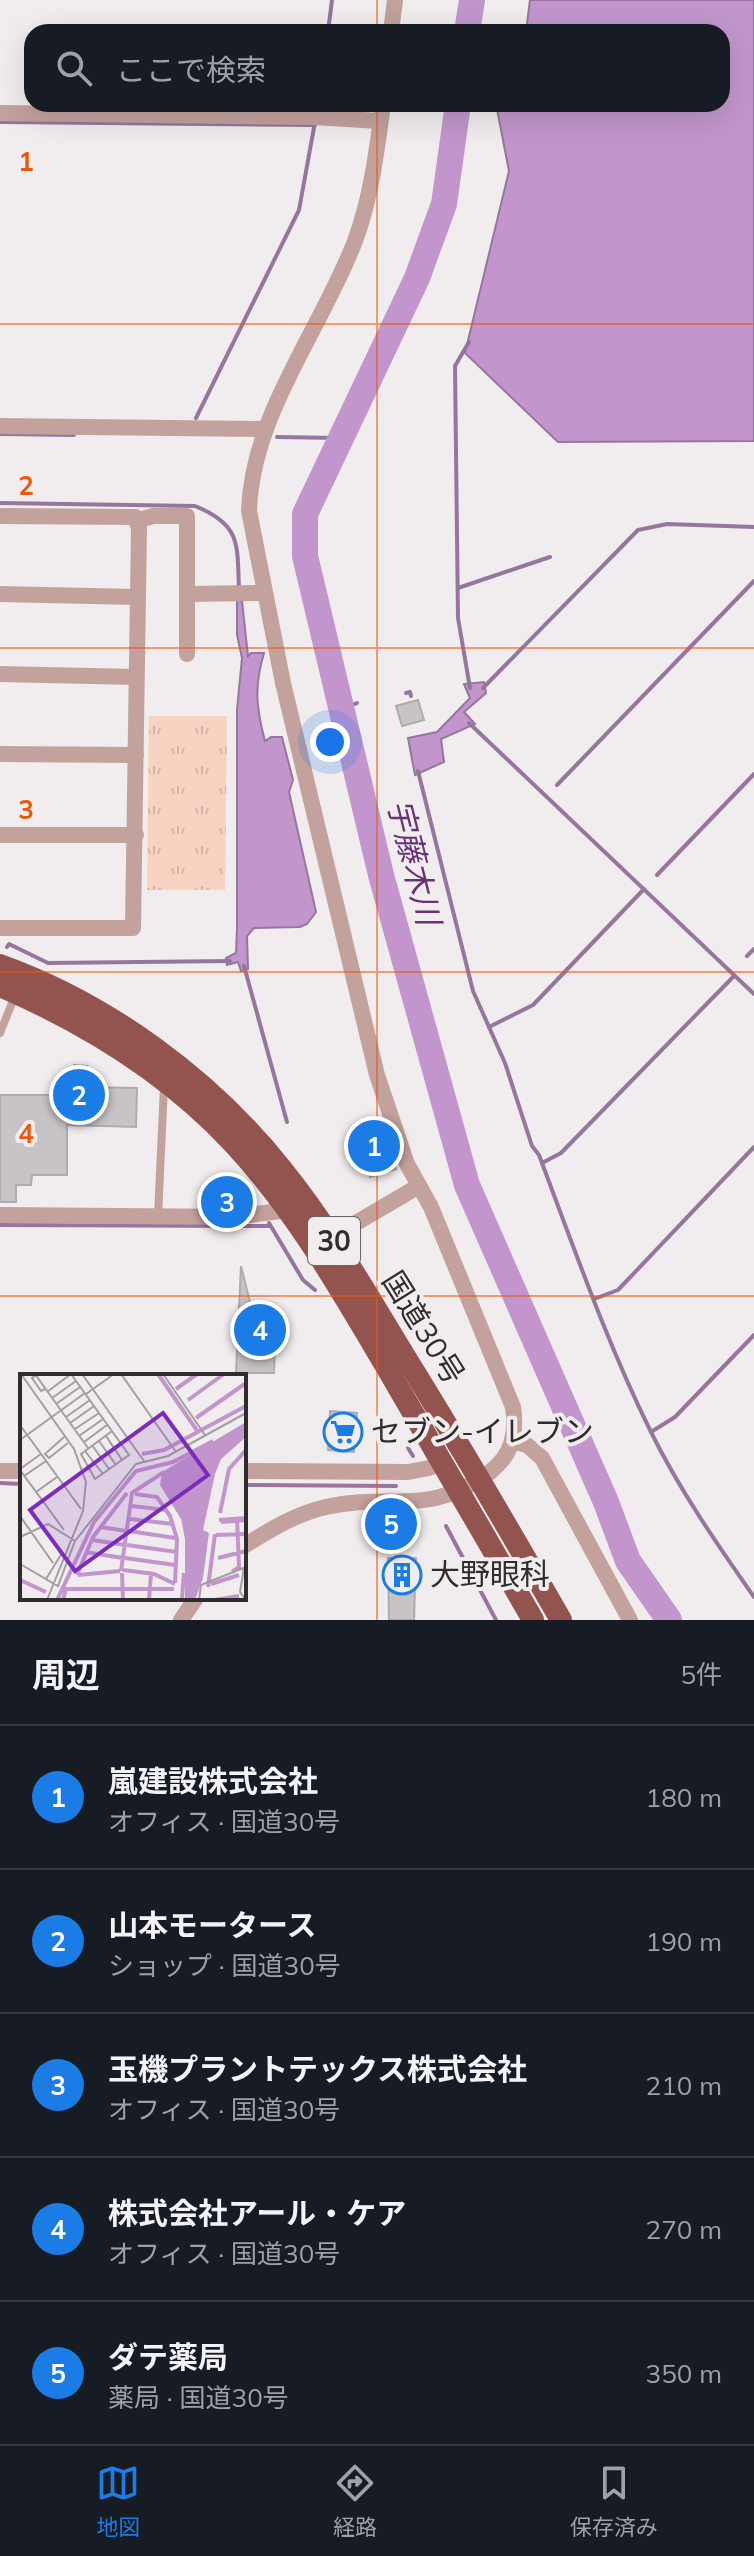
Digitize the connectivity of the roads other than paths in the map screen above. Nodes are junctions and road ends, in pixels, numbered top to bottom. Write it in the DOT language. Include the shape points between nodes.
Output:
graph roads {
  1 [pos="395,0"];
  2 [pos="392,24"];
  3 [pos="382,112"];
  4 [pos="0,113"];
  5 [pos="0,426"];
  6 [pos="266,429"];
  7 [pos="0,516"];
  8 [pos="136,521"];
  9 [pos="263,593"];
  10 [pos="0,594"];
  11 [pos="187,594"];
  12 [pos="136,597"];
  13 [pos="187,654"];
  14 [pos="0,674"];
  15 [pos="136,677"];
  16 [pos="0,754"];
  17 [pos="136,755"];
  18 [pos="0,835"];
  19 [pos="136,835"];
  20 [pos="0,928"];
  21 [pos="0,965"];
  22 [pos="8,989"];
  23 [pos="0,1033"];
  24 [pos="165,1081"];
  25 [pos="419,1186"];
  26 [pos="288,1210"];
  27 [pos="0,1215"];
  28 [pos="158,1216"];
  29 [pos="332,1237"];
  30 [pos="514,1442"];
  31 [pos="442,1462"];
  32 [pos="246,1471"];
  33 [pos="479,1479"];
  34 [pos="459,1492"];
  35 [pos="246,1545"];
  36 [pos="195,1600"];
  37 [pos="532,1619"];
  38 [pos="181,1620"];
  39 [pos="561,1620"];
  40 [pos="630,1620"];
  1 -- 2 [label="street"];
  3 -- 4 [label="street" via="316,117"];
  3 -- 6 [label="street" via="366,208 354,244"];
  5 -- 6 [label="street"];
  6 -- 9 [label="street" via="249,511"];
  7 -- 8 [label="street" via="124,516"];
  8 -- 11 [label="street" via="187,516"];
  8 -- 12 [label="street"];
  9 -- 11 [label="street"];
  9 -- 25 [label="street" via="377,1075"];
  10 -- 12 [label="street"];
  11 -- 13 [label="street"];
  12 -- 15 [label="street"];
  14 -- 15 [label="street"];
  15 -- 17 [label="street"];
  16 -- 17 [label="street"];
  17 -- 19 [label="street"];
  18 -- 19 [label="street"];
  19 -- 20 [label="street" via="133,928"];
  21 -- 29 [label="highway, 国道30号 / 30" via="103,1014 210,1093 280,1167"];
  22 -- 23 [label="lane"];
  22 -- 24 [label="highway, 国道30号 / 30" via="91,1031"];
  24 -- 26 [label="highway, 国道30号 / 30" via="233,1143"];
  24 -- 28 [label="lane"];
  25 -- 29 [label="street"];
  25 -- 30 [label="street" via="513,1407"];
  26 -- 28 [label="street" via="234,1217"];
  26 -- 31 [label="highway, 国道30号 / 30"];
  27 -- 28 [label="street"];
  29 -- 33 [label="highway, 国道30号 / 30"];
  30 -- 33 [label="street" via="495,1468"];
  30 -- 40 [label="street" via="542,1458"];
  31 -- 32 [label="street" via="408,1472"];
  31 -- 34 [label="highway, 国道30号 / 30"];
  33 -- 34 [label="street"];
  33 -- 39 [label="highway, 国道30号 / 30"];
  34 -- 35 [label="street" via="434,1500 329,1506 299,1514"];
  34 -- 37 [label="highway, 国道30号 / 30"];
  36 -- 38 [label="street"];
}
